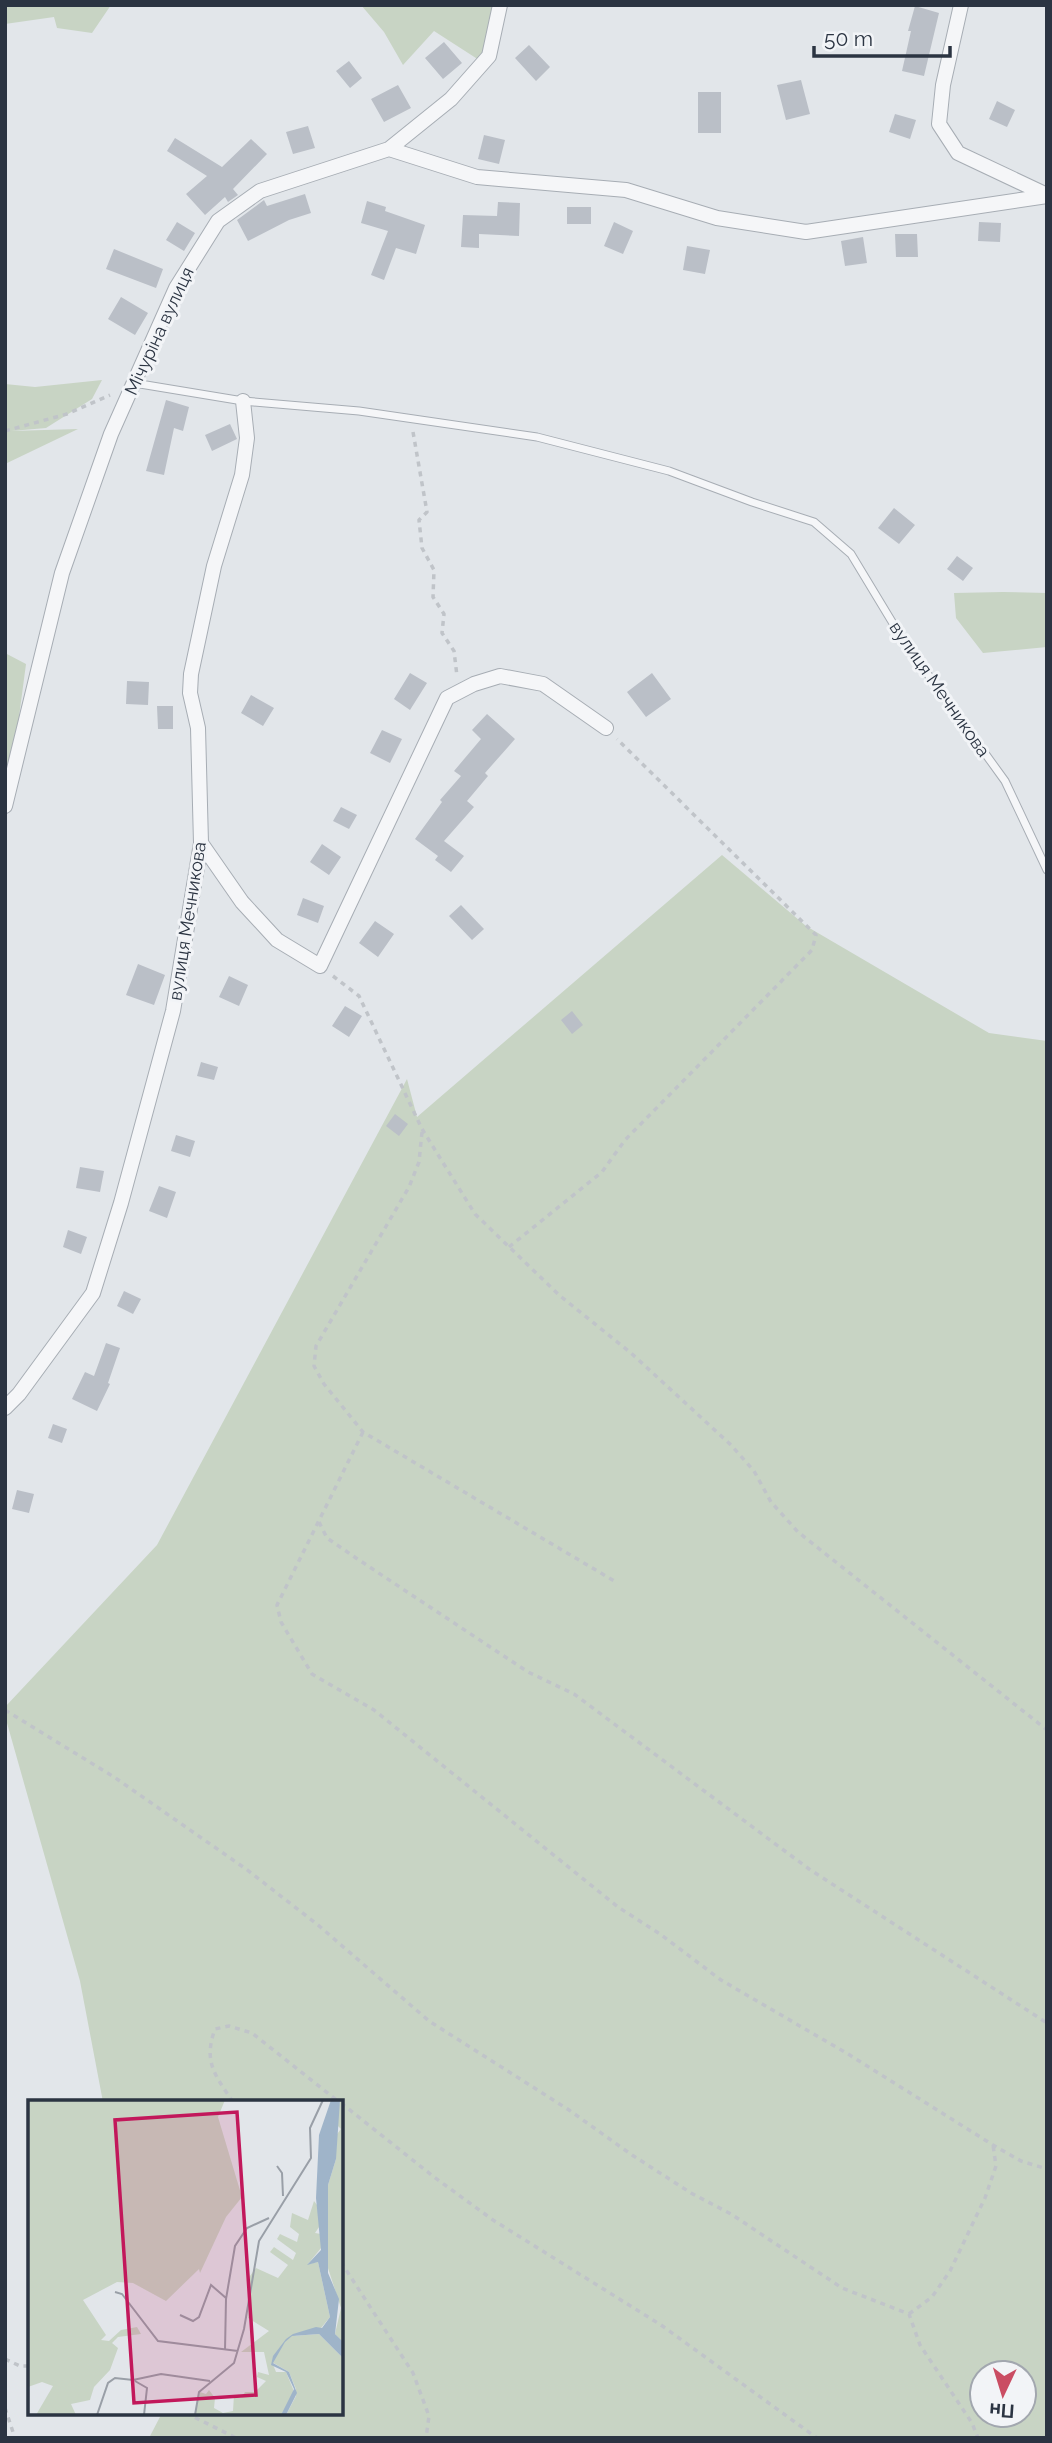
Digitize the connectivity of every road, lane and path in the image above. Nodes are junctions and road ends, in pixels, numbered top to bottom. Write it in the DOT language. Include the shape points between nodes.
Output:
graph roads {
  1 [pos="500,5"];
  2 [pos="961,5"];
  3 [pos="390,149"];
  4 [pos="1047,196"];
  5 [pos="134,383"];
  6 [pos="243,401"];
  7 [pos="410,419"];
  8 [pos="5,431"];
  9 [pos="459,692"];
  10 [pos="606,728"];
  11 [pos="5,806"];
  12 [pos="201,844"];
  13 [pos="1047,870"];
  14 [pos="320,965"];
  15 [pos="422,1129"];
  16 [pos="509,1247"];
  17 [pos="5,1408"];
  18 [pos="363,1432"];
  19 [pos="319,1521"];
  20 [pos="616,1582"];
  21 [pos="5,1710"];
  22 [pos="1047,1730"];
  23 [pos="1047,2023"];
  24 [pos="232,2100"];
  25 [pos="337,2100"];
  26 [pos="343,2104"];
  27 [pos="993,2145"];
  28 [pos="1047,2169"];
  29 [pos="343,2265"];
  30 [pos="909,2314"];
  31 [pos="5,2359"];
  32 [pos="28,2367"];
  33 [pos="5,2408"];
  34 [pos="190,2415"];
  35 [pos="15,2438"];
  36 [pos="236,2438"];
  37 [pos="425,2438"];
  38 [pos="817,2438"];
  39 [pos="978,2438"];
  1 -- 3 [label="street, Мічуріна вулиця" via="489,56 451,99"];
  2 -- 4 [label="street" via="939,124 958,153"];
  3 -- 4 [label="street" via="477,177 626,190 717,218 806,232"];
  3 -- 5 [label="street, Мічуріна вулиця" via="260,191 218,221 176,288"];
  5 -- 6 [label="lane"];
  5 -- 8 [label="path" via="68,414"];
  5 -- 11 [label="street, Мічуріна вулиця" via="62,573"];
  6 -- 7 [label="lane"];
  6 -- 12 [label="street, вулиця Мечникова" via="247,438 242,475 214,566 191,674 198,728"];
  7 -- 9 [label="path" via="427,512 419,520 422,548 434,569 433,597 444,614 442,633 454,652"];
  7 -- 13 [label="lane, вулиця Мечникова" via="537,437 669,471 814,522 851,554 903,640 1005,781"];
  9 -- 10 [label="street" via="500,676 543,684"];
  9 -- 14 [label="street" via="447,698"];
  10 -- 16 [label="path" via="816,935 812,950 625,1140 602,1172"];
  12 -- 14 [label="street" via="242,902 277,940"];
  12 -- 17 [label="street, вулиця Мечникова" via="173,1011 93,1293"];
  14 -- 15 [label="path" via="359,996"];
  15 -- 16 [label="path" via="475,1214"];
  15 -- 18 [label="path" via="419,1162 409,1187 316,1346 314,1366"];
  16 -- 22 [label="path" via="731,1445 798,1532"];
  18 -- 19 [label="path"];
  18 -- 20 [label="path"];
  19 -- 23 [label="path" via="327,1538 356,1558 528,1672 574,1694 809,1869"];
  19 -- 27 [label="path" via="277,1605 281,1622 312,1674 374,1710 618,1907 721,1980"];
  21 -- 30 [label="path" via="114,1777 246,1868 429,2021 842,2288"];
  24 -- 25 [label="path" via="212,2068 209,2046 215,2029 229,2026 253,2033"];
  26 -- 38 [label="path" via="493,2220 661,2325"];
  27 -- 28 [label="path"];
  27 -- 30 [label="path" via="996,2166 950,2272 932,2297"];
  29 -- 37 [label="path" via="413,2373 429,2416"];
  30 -- 39 [label="path" via="920,2345"];
  31 -- 32 [label="path"];
  33 -- 35 [label="path"];
  34 -- 36 [label="path"];
}
